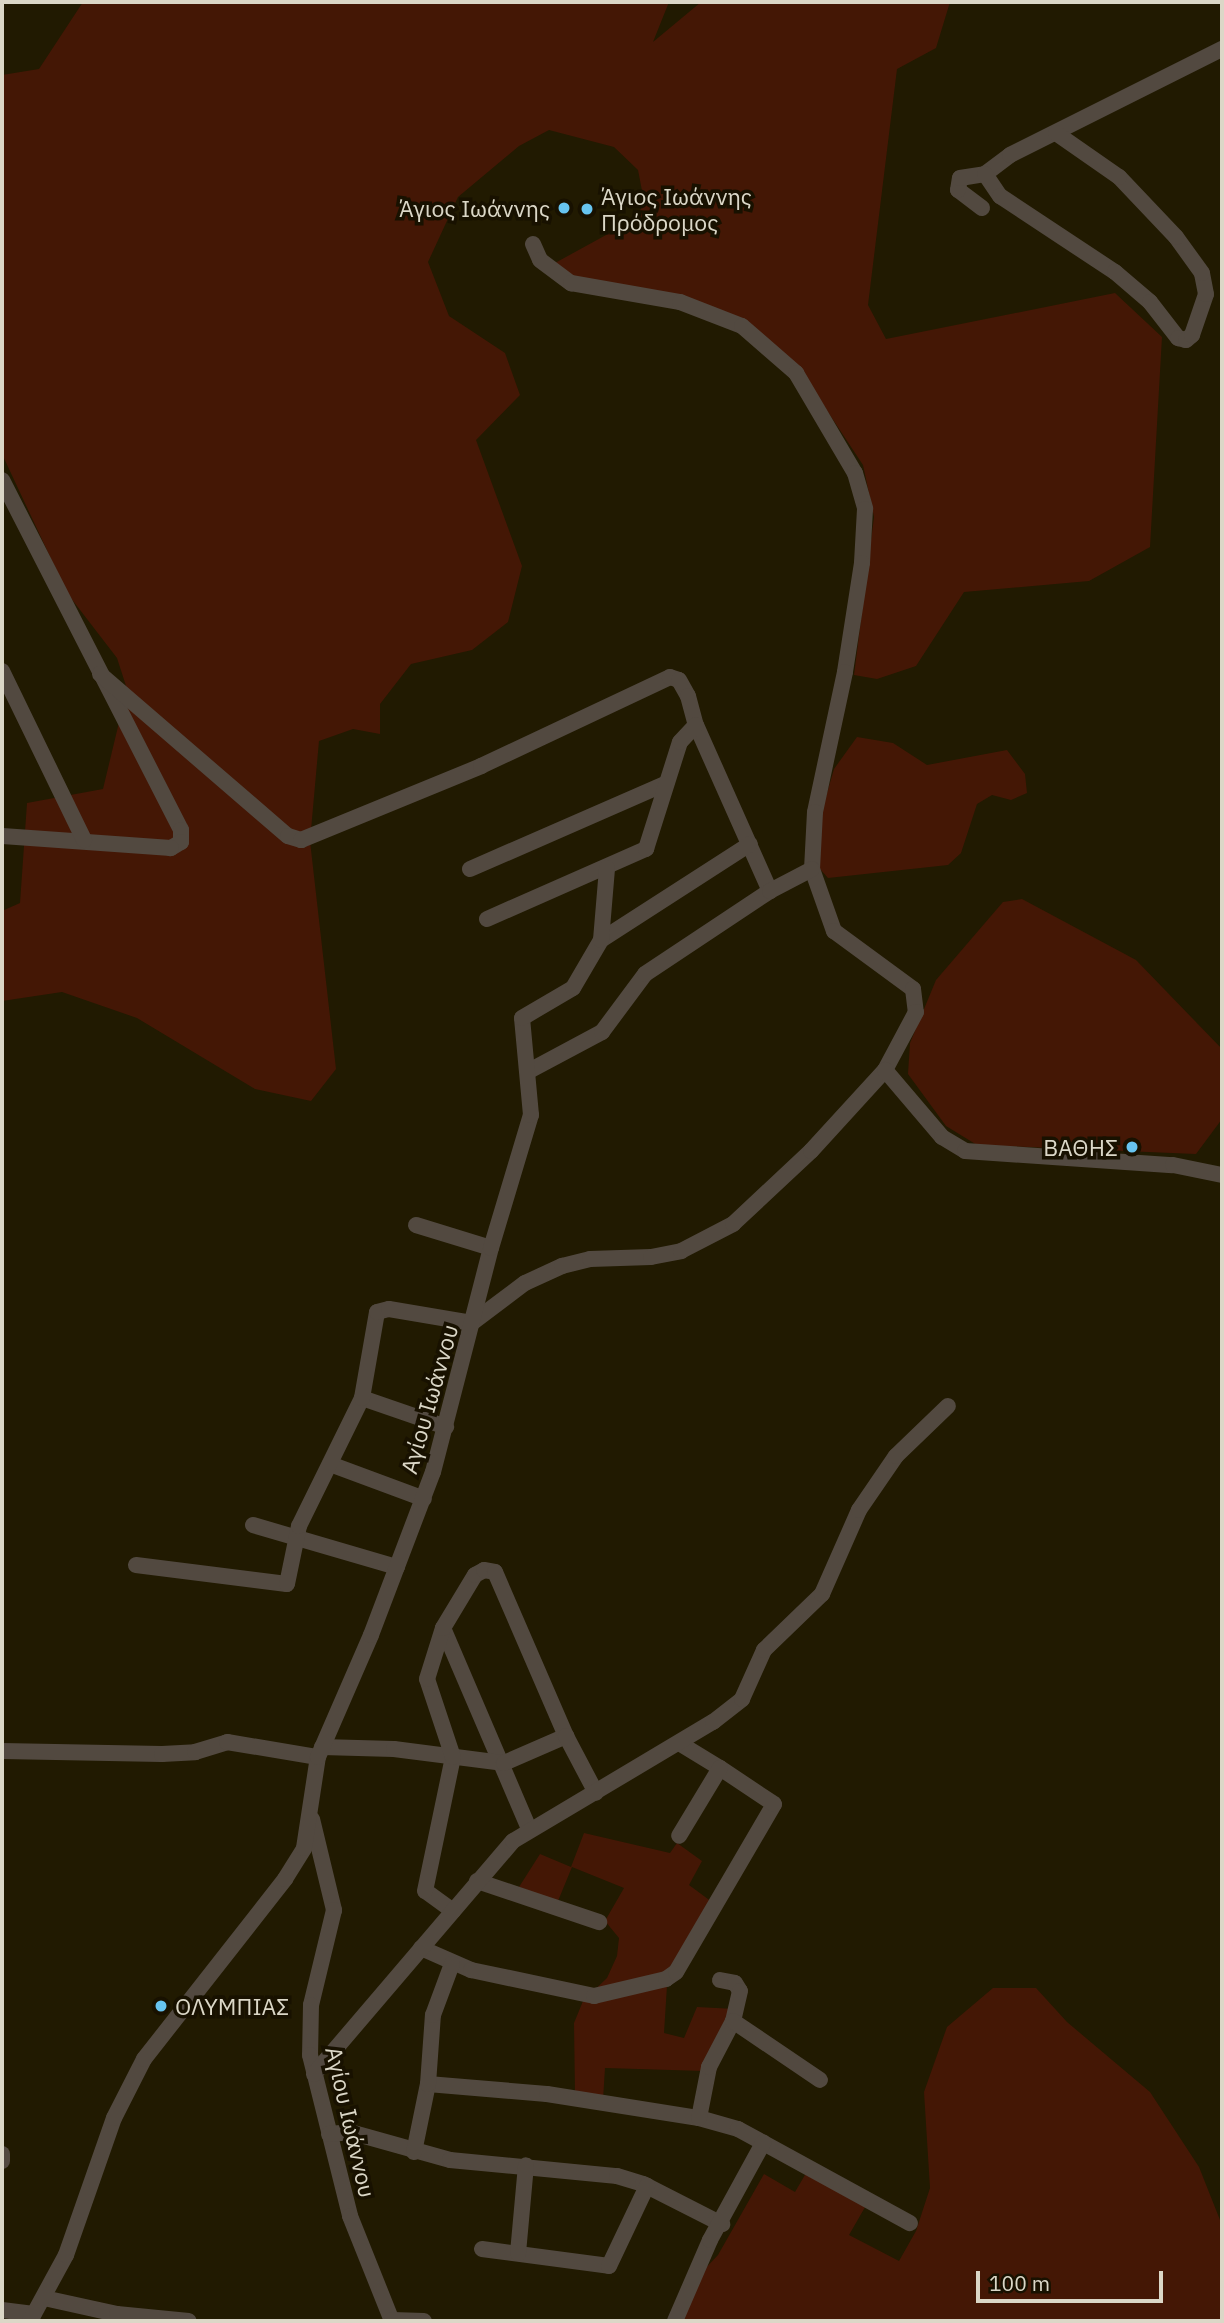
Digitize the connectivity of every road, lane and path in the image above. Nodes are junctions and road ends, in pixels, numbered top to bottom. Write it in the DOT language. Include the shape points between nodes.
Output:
graph roads {
  1 [pos="1222,49"];
  2 [pos="1056,133"];
  3 [pos="985,174"];
  4 [pos="982,208"];
  5 [pos="533,244"];
  6 [pos="2,481"];
  7 [pos="2,671"];
  8 [pos="100,674"];
  9 [pos="696,726"];
  10 [pos="665,784"];
  11 [pos="2,836"];
  12 [pos="84,840"];
  13 [pos="750,844"];
  14 [pos="607,868"];
  15 [pos="471,869"];
  16 [pos="812,869"];
  17 [pos="770,891"];
  18 [pos="487,919"];
  19 [pos="601,940"];
  20 [pos="885,1070"];
  21 [pos="529,1071"];
  22 [pos="1222,1175"];
  23 [pos="416,1225"];
  24 [pos="491,1248"];
  25 [pos="472,1322"];
  26 [pos="362,1398"];
  27 [pos="948,1406"];
  28 [pos="446,1427"];
  29 [pos="330,1464"];
  30 [pos="424,1499"];
  31 [pos="253,1525"];
  32 [pos="298,1536"];
  33 [pos="136,1565"];
  34 [pos="397,1567"];
  35 [pos="443,1628"];
  36 [pos="566,1736"];
  37 [pos="679,1743"];
  38 [pos="2,1751"];
  39 [pos="320,1752"];
  40 [pos="453,1757"];
  41 [pos="504,1763"];
  42 [pos="720,1768"];
  43 [pos="596,1793"];
  44 [pos="310,1813"];
  45 [pos="529,1829"];
  46 [pos="679,1836"];
  47 [pos="477,1881"];
  48 [pos="453,1911"];
  49 [pos="599,1922"];
  50 [pos="421,1948"];
  51 [pos="452,1964"];
  52 [pos="720,1980"];
  53 [pos="733,2021"];
  54 [pos="314,2074"];
  55 [pos="820,2080"];
  56 [pos="428,2084"];
  57 [pos="699,2118"];
  58 [pos="329,2134"];
  59 [pos="763,2143"];
  60 [pos="414,2152"];
  61 [pos="2,2154"];
  62 [pos="2,2161"];
  63 [pos="526,2165"];
  64 [pos="647,2186"];
  65 [pos="910,2223"];
  66 [pos="722,2224"];
  67 [pos="482,2249"];
  68 [pos="518,2253"];
  69 [pos="44,2298"];
  70 [pos="2,2310"];
  71 [pos="32,2318"];
  72 [pos="392,2320"];
  73 [pos="189,2321"];
  74 [pos="424,2321"];
  75 [pos="675,2321"];
  1 -- 2 [label="street"];
  2 -- 3 [label="street" via="990,166"];
  2 -- 3 [label="street" via="1119,177 1202,272 1206,295 1186,340 1178,338 1150,302 1115,272 1000,196"];
  3 -- 4 [label="street" via="970,174 956,184"];
  5 -- 16 [label="street" via="540,260 571,283 680,302 742,326 796,373 855,473 865,509 862,564 815,812"];
  6 -- 8 [label="street"];
  7 -- 12 [label="street"];
  8 -- 9 [label="street" via="288,836 301,840 481,766 670,677 680,680"];
  8 -- 12 [label="street" via="181,830 181,842 171,848"];
  9 -- 10 [label="street" via="680,742"];
  9 -- 13 [label="street"];
  10 -- 14 [label="street" via="646,849"];
  10 -- 15 [label="street"];
  11 -- 12 [label="street"];
  13 -- 17 [label="street"];
  13 -- 19 [label="street"];
  14 -- 18 [label="street"];
  14 -- 19 [label="street"];
  16 -- 17 [label="street"];
  16 -- 20 [label="street, Αγίου Ιωάννου" via="834,931 914,989 916,1013"];
  17 -- 21 [label="street" via="645,974 602,1032"];
  19 -- 21 [label="street" via="573,988 522,1018"];
  20 -- 22 [label="street" via="942,1137 965,1151 1173,1165"];
  20 -- 25 [label="street, Αγίου Ιωάννου" via="811,1152 733,1224 681,1251 562,1266 525,1283"];
  21 -- 24 [label="street" via="531,1115"];
  23 -- 24 [label="street"];
  24 -- 25 [label="street"];
  25 -- 26 [label="street" via="382,1309"];
  25 -- 28 [label="street, Αγίου Ιωάννου"];
  26 -- 28 [label="street"];
  26 -- 29 [label="street"];
  27 -- 37 [label="street" via="896,1456 859,1510 822,1594 764,1650 742,1699"];
  28 -- 30 [label="street, Αγίου Ιωάννου"];
  29 -- 30 [label="street"];
  29 -- 32 [label="street"];
  30 -- 34 [label="street, Αγίου Ιωάννου"];
  31 -- 32 [label="street"];
  32 -- 33 [label="street" via="291,1577 282,1586"];
  32 -- 34 [label="street"];
  34 -- 39 [label="street, Αγίου Ιωάννου"];
  35 -- 36 [label="street" via="475,1575 484,1570 495,1572"];
  35 -- 40 [label="street" via="427,1679"];
  35 -- 41 [label="street"];
  36 -- 41 [label="street"];
  36 -- 43 [label="street"];
  37 -- 42 [label="street"];
  37 -- 43 [label="street"];
  38 -- 39 [label="street" via="162,1754 195,1752 228,1742"];
  39 -- 40 [label="street"];
  39 -- 44 [label="street, Αγίου Ιωάννου"];
  40 -- 41 [label="street"];
  40 -- 48 [label="street" via="425,1891"];
  41 -- 45 [label="street"];
  42 -- 46 [label="street"];
  42 -- 51 [label="street" via="774,1804 672,1976 594,1996"];
  43 -- 45 [label="street"];
  44 -- 54 [label="street, Αγίου Ιωάννου" via="334,1910 311,2005"];
  44 -- 69 [label="street" via="304,1848 285,1879 144,2059 127,2090 66,2255"];
  45 -- 47 [label="street"];
  47 -- 48 [label="street"];
  47 -- 49 [label="street"];
  48 -- 50 [label="street"];
  50 -- 51 [label="street"];
  50 -- 54 [label="street"];
  51 -- 56 [label="street" via="433,2015"];
  52 -- 53 [label="street" via="735,1983 740,1991"];
  53 -- 55 [label="street"];
  53 -- 57 [label="street" via="709,2067"];
  54 -- 58 [label="street, Αγίου Ιωάννου"];
  56 -- 57 [label="street" via="547,2094"];
  56 -- 60 [label="street"];
  57 -- 59 [label="street" via="738,2129"];
  58 -- 60 [label="street" via="350,2132"];
  58 -- 72 [label="street, Αγίου Ιωάννου" via="358,2243"];
  59 -- 65 [label="street"];
  59 -- 66 [label="street"];
  60 -- 63 [label="street"];
  61 -- 62 [label="street"];
  63 -- 64 [label="street" via="617,2176"];
  63 -- 68 [label="street"];
  64 -- 66 [label="street"];
  64 -- 68 [label="street" via="608,2266"];
  66 -- 75 [label="street"];
  67 -- 68 [label="street"];
  69 -- 71 [label="street"];
  69 -- 73 [label="street" via="117,2314"];
  70 -- 71 [label="street"];
  72 -- 74 [label="street"];
}
